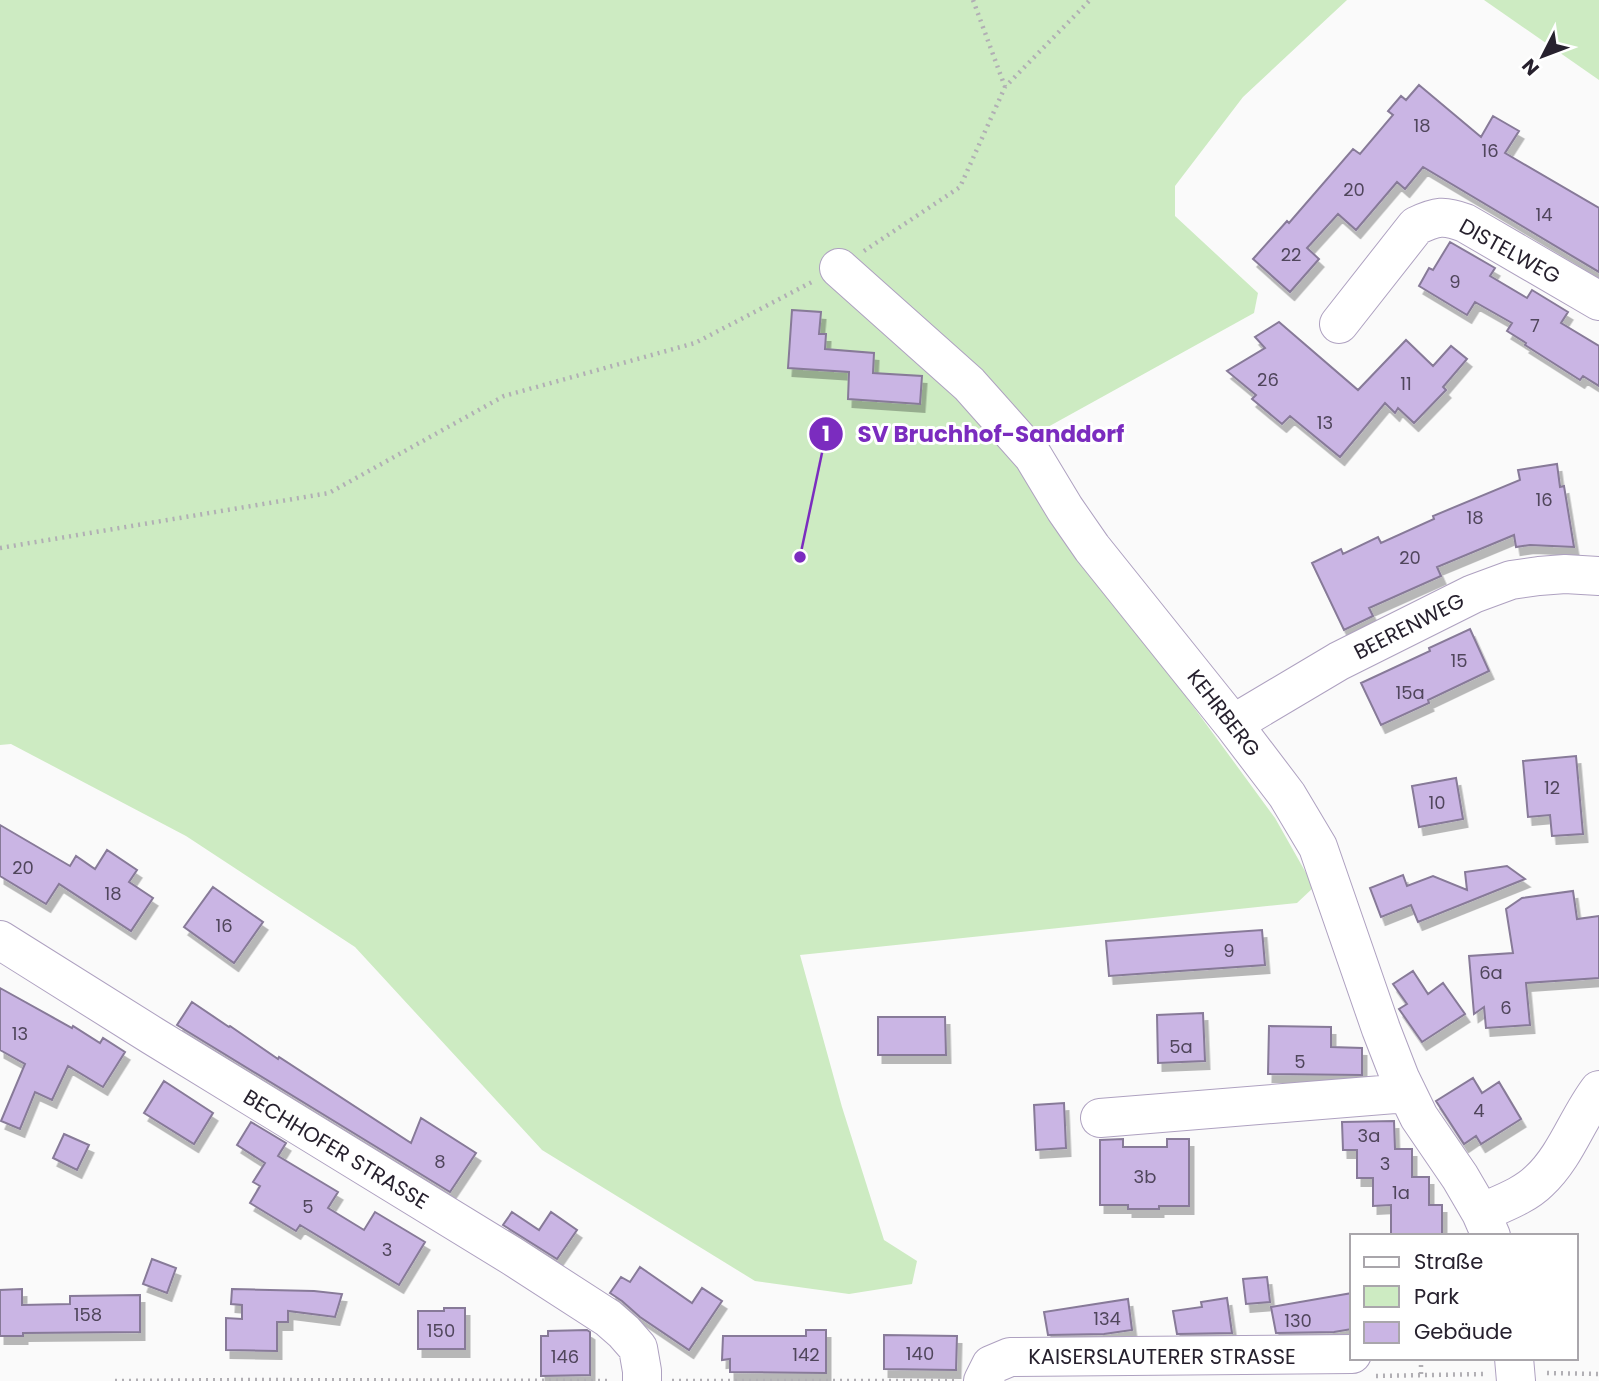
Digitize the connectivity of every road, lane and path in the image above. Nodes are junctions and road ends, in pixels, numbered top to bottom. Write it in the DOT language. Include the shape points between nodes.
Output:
graph roads {
  1 [pos="973,0"];
  2 [pos="1090,0"];
  3 [pos="1004,87"];
  4 [pos="839,268"];
  5 [pos="1599,301"];
  6 [pos="1339,324"];
  7 [pos="0,548"];
  8 [pos="1599,576"];
  9 [pos="1233,724"];
  10 [pos="0,940"];
  11 [pos="1599,1090"];
  12 [pos="1407,1093"];
  13 [pos="1100,1118"];
  14 [pos="1486,1224"];
  15 [pos="1421,1360"];
  16 [pos="1361,1365"];
  17 [pos="1515,1371"];
  18 [pos="1599,1374"];
  19 [pos="1422,1375"];
  20 [pos="115,1381"];
  21 [pos="642,1381"];
  22 [pos="983,1381"];
  1 -- 3 [label="path"];
  2 -- 3 [label="path"];
  3 -- 4 [label="path" via="960,187"];
  4 -- 7 [label="path" via="695,343 504,396 329,493"];
  4 -- 9 [label="street, KEHRBERG" via="969,384 1033,456 1092,548"];
  5 -- 6 [label="street, DISTELWEG" via="1465,223 1433,218 1416,226"];
  8 -- 9 [label="street, BEERENWEG" via="1539,576 1511,580 1473,594 1339,661"];
  9 -- 12 [label="street, KEHRBERG" via="1287,794 1318,847"];
  10 -- 21 [label="street, BECHHOFER STRASSE" via="608,1318 638,1348"];
  11 -- 14 [label="street" via="1555,1164"];
  12 -- 13 [label="street"];
  12 -- 14 [label="street, KEHRBERG"];
  15 -- 19 [label="path"];
  16 -- 19 [label="path"];
  16 -- 22 [label="street, KAISERSLAUTERER STRASSE" via="1010,1357 990,1366"];
  17 -- 18 [label="path"];
  17 -- 19 [label="path"];
  20 -- 21 [label="path"];
  21 -- 22 [label="path"];
}
